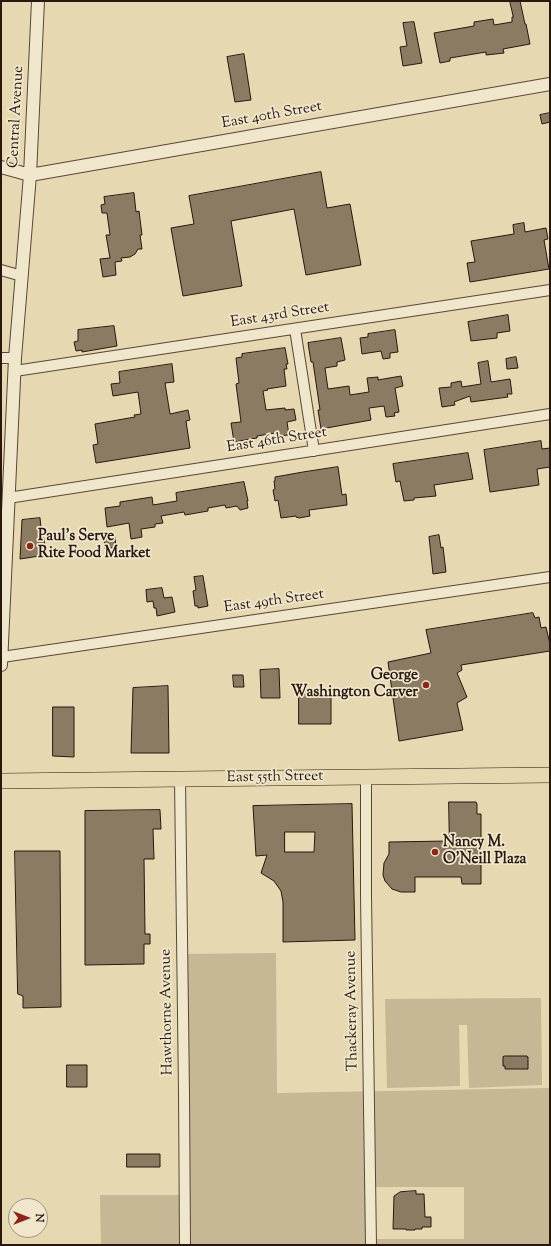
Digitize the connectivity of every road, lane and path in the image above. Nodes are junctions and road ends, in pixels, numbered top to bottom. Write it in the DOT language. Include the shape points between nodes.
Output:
graph roads {
  1 [pos="38,1"];
  2 [pos="550,84"];
  3 [pos="1,167"];
  4 [pos="30,175"];
  5 [pos="1,270"];
  6 [pos="22,276"];
  7 [pos="550,290"];
  8 [pos="295,329"];
  9 [pos="1,358"];
  10 [pos="15,358"];
  11 [pos="15,371"];
  12 [pos="550,414"];
  13 [pos="314,451"];
  14 [pos="6,456"];
  15 [pos="8,498"];
  16 [pos="550,577"];
  17 [pos="2,658"];
  18 [pos="1,665"];
  19 [pos="550,775"];
  20 [pos="366,777"];
  21 [pos="180,779"];
  22 [pos="1,781"];
  23 [pos="185,1245"];
  24 [pos="371,1245"];
  1 -- 4 [label="street, Central Avenue"];
  2 -- 4 [label="street, East 40th Street"];
  3 -- 4 [label="street, East 40th Street"];
  4 -- 6 [label="street, Central Avenue"];
  5 -- 6 [label="street"];
  6 -- 10 [label="street, Central Avenue"];
  7 -- 8 [label="street, East 43rd Street"];
  8 -- 11 [label="street, East 43rd Street"];
  8 -- 13 [label="street"];
  9 -- 10 [label="street"];
  10 -- 11 [label="street, Central Avenue"];
  11 -- 14 [label="street, Central Avenue"];
  12 -- 13 [label="street, East 46th Street"];
  13 -- 15 [label="street, East 46th Street"];
  14 -- 15 [label="street, Central Avenue"];
  15 -- 17 [label="street, Central Avenue"];
  16 -- 17 [label="street, East 49th Street"];
  17 -- 18 [label="street, Central Avenue"];
  19 -- 20 [label="main road, East 55th Street"];
  20 -- 21 [label="main road, East 55th Street"];
  20 -- 24 [label="street, Thackeray Avenue"];
  21 -- 22 [label="main road, East 55th Street"];
  21 -- 23 [label="street, Hawthorne Avenue"];
}
